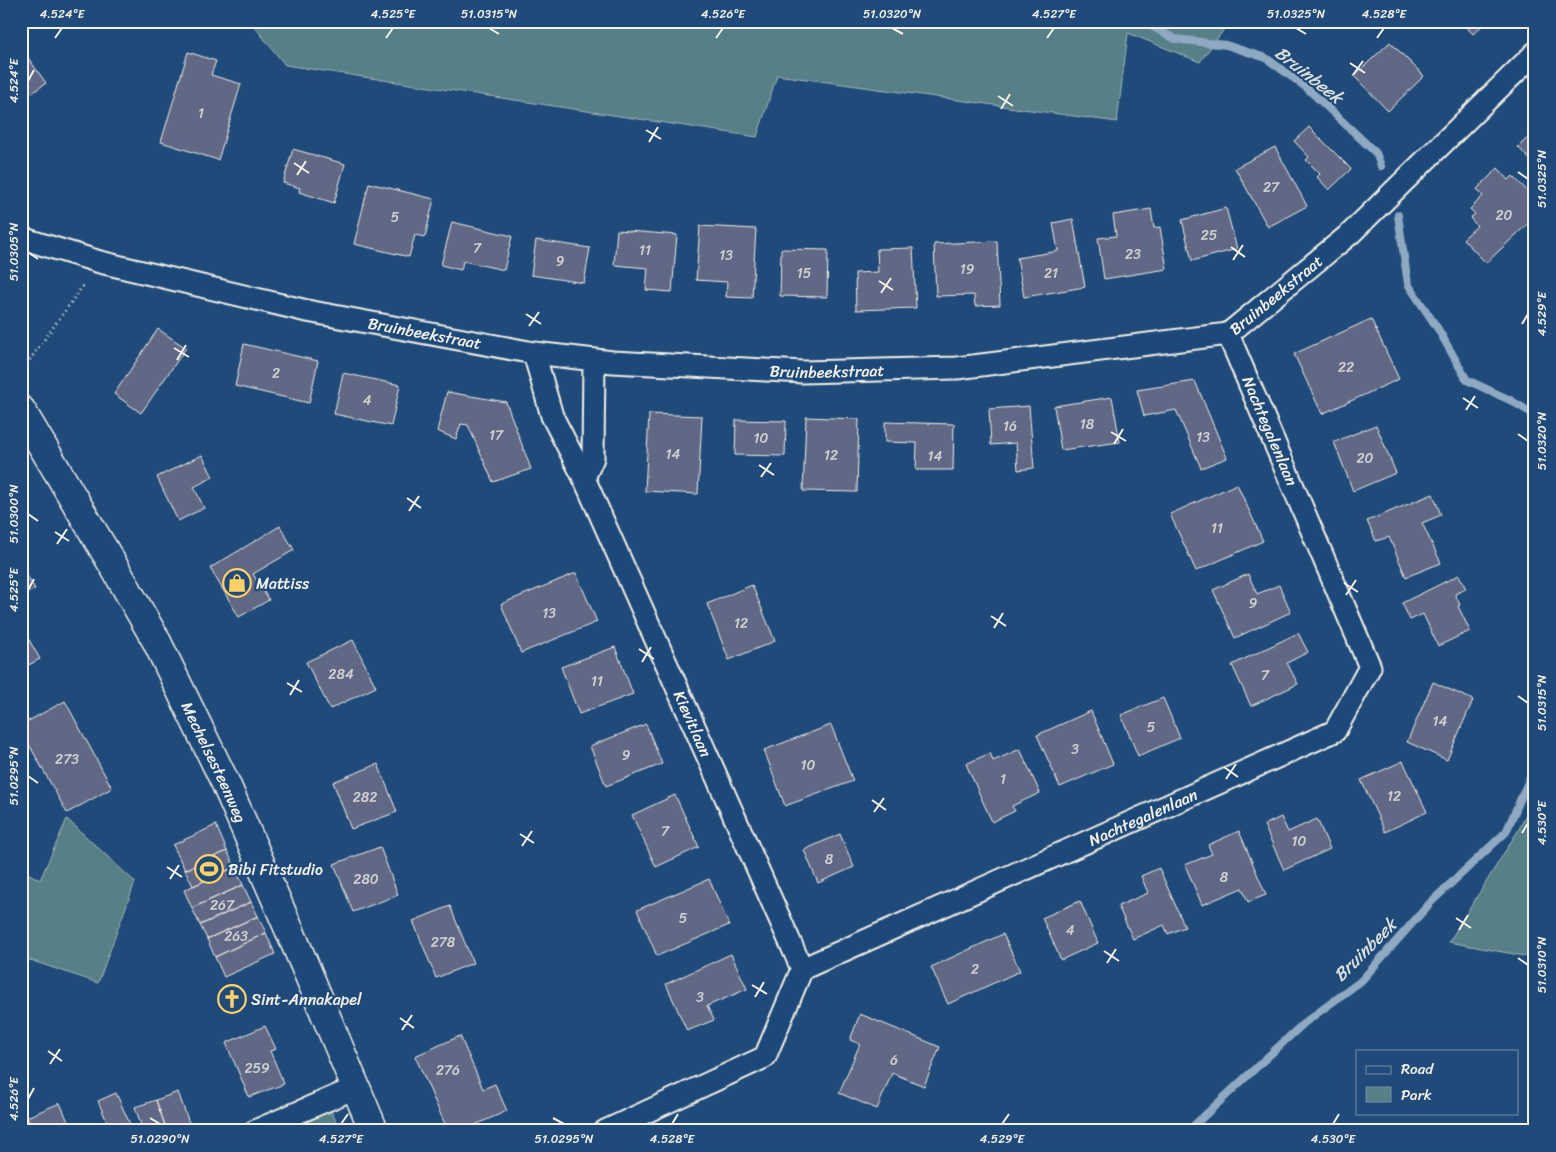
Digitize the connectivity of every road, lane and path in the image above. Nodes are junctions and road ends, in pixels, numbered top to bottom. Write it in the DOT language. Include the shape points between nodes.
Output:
graph roads {
  1 [pos="1535,53"];
  2 [pos="21,238"];
  3 [pos="100,262"];
  4 [pos="1228,334"];
  5 [pos="534,353"];
  6 [pos="594,360"];
  7 [pos="21,372"];
  8 [pos="21,410"];
  9 [pos="584,478"];
  10 [pos="802,969"];
  11 [pos="355,1088"];
  12 [pos="254,1131"];
  13 [pos="374,1131"];
  14 [pos="605,1131"];
  1 -- 4 [label="street, Bruinbeekstraat" via="1351,233"];
  2 -- 3 [label="street, Bruinbeekstraat"];
  3 -- 5 [label="street, Bruinbeekstraat" via="307,311"];
  3 -- 7 [label="path"];
  4 -- 6 [label="street, Bruinbeekstraat" via="957,368 803,372"];
  4 -- 10 [label="street, Nachtegalenlaan" via="1370,667 1335,731"];
  5 -- 6 [label="street, Bruinbeekstraat"];
  5 -- 9 [label="street, Kievitlaan" via="552,416"];
  6 -- 9 [label="street" via="593,458"];
  8 -- 11 [label="street, Mechelsesteenweg" via="156,640 228,791"];
  9 -- 10 [label="street, Kievitlaan"];
  10 -- 14 [label="street" via="765,1057"];
  11 -- 12 [label="street"];
  11 -- 13 [label="street, Mechelsesteenweg"];
}
